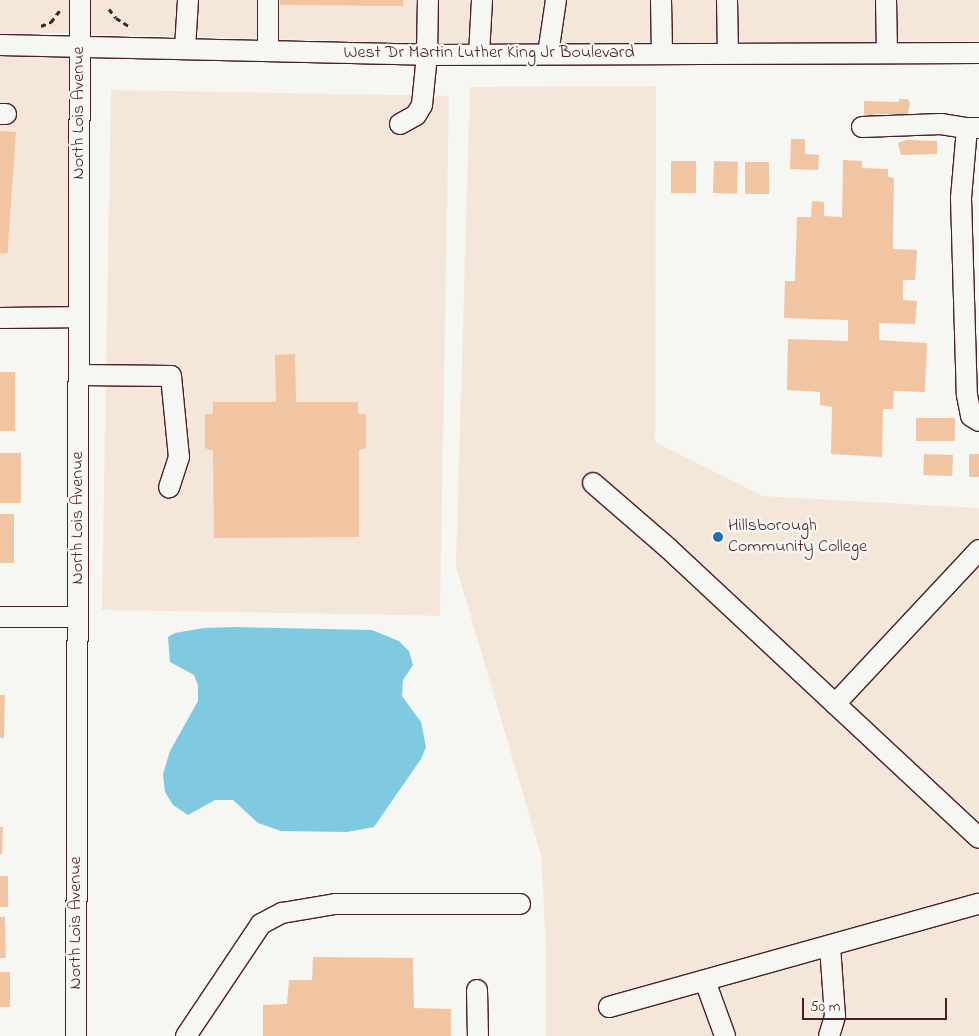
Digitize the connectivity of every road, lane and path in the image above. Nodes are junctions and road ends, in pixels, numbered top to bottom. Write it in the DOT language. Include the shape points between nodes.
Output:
graph roads {
  1 [pos="80,0"];
  2 [pos="188,0"];
  3 [pos="268,0"];
  4 [pos="428,0"];
  5 [pos="482,0"];
  6 [pos="556,0"];
  7 [pos="661,0"];
  8 [pos="727,0"];
  9 [pos="886,0"];
  10 [pos="61,9"];
  11 [pos="110,9"];
  12 [pos="129,26"];
  13 [pos="38,27"];
  14 [pos="0,45"];
  15 [pos="79,45"];
  16 [pos="185,48"];
  17 [pos="268,50"];
  18 [pos="728,53"];
  19 [pos="887,53"];
  20 [pos="427,54"];
  21 [pos="479,54"];
  22 [pos="548,54"];
  23 [pos="662,54"];
  24 [pos="979,54"];
  25 [pos="400,124"];
  26 [pos="862,127"];
  27 [pos="973,128"];
  28 [pos="79,317"];
  29 [pos="0,318"];
  30 [pos="78,375"];
  31 [pos="979,421"];
  32 [pos="593,483"];
  33 [pos="169,488"];
  34 [pos="979,550"];
  35 [pos="0,617"];
  36 [pos="77,617"];
  37 [pos="835,704"];
  38 [pos="979,838"];
  39 [pos="520,904"];
  40 [pos="979,904"];
  41 [pos="830,948"];
  42 [pos="705,981"];
  43 [pos="478,990"];
  44 [pos="609,1008"];
  45 [pos="76,1036"];
  46 [pos="186,1036"];
  47 [pos="478,1036"];
  48 [pos="725,1036"];
  49 [pos="829,1036"];
  1 -- 15 [label="street, North Lois Avenue"];
  2 -- 16 [label="street"];
  3 -- 17 [label="street"];
  4 -- 20 [label="street"];
  5 -- 21 [label="street"];
  6 -- 22 [label="street"];
  7 -- 23 [label="street"];
  8 -- 18 [label="street"];
  9 -- 19 [label="street"];
  10 -- 13 [label="path" via="50,22"];
  11 -- 12 [label="path" via="116,18"];
  14 -- 15 [label="street, West Dr Martin Luther King Jr Boulevard"];
  15 -- 16 [label="street, West Dr Martin Luther King Jr Boulevard"];
  15 -- 28 [label="street, North Lois Avenue"];
  16 -- 17 [label="street, West Dr Martin Luther King Jr Boulevard"];
  17 -- 20 [label="street, West Dr Martin Luther King Jr Boulevard"];
  18 -- 19 [label="street, West Dr Martin Luther King Jr Boulevard"];
  18 -- 23 [label="street, West Dr Martin Luther King Jr Boulevard"];
  19 -- 24 [label="street, West Dr Martin Luther King Jr Boulevard"];
  20 -- 21 [label="street, West Dr Martin Luther King Jr Boulevard"];
  20 -- 25 [label="street" via="422,106 416,115"];
  21 -- 22 [label="street, West Dr Martin Luther King Jr Boulevard"];
  22 -- 23 [label="street, West Dr Martin Luther King Jr Boulevard"];
  26 -- 27 [label="street" via="941,124"];
  27 -- 31 [label="street" via="961,198 967,395 972,416"];
  28 -- 29 [label="street"];
  28 -- 30 [label="street, North Lois Avenue"];
  30 -- 33 [label="street" via="171,376 179,458"];
  30 -- 36 [label="street, North Lois Avenue"];
  32 -- 37 [label="street" via="675,554"];
  34 -- 37 [label="street"];
  35 -- 36 [label="street"];
  36 -- 45 [label="street, North Lois Avenue"];
  37 -- 38 [label="street"];
  39 -- 46 [label="street" via="335,904 282,913 261,924"];
  40 -- 41 [label="street"];
  41 -- 42 [label="street"];
  41 -- 49 [label="street" via="835,1016"];
  42 -- 44 [label="street"];
  42 -- 48 [label="street"];
  43 -- 47 [label="street"];
}
